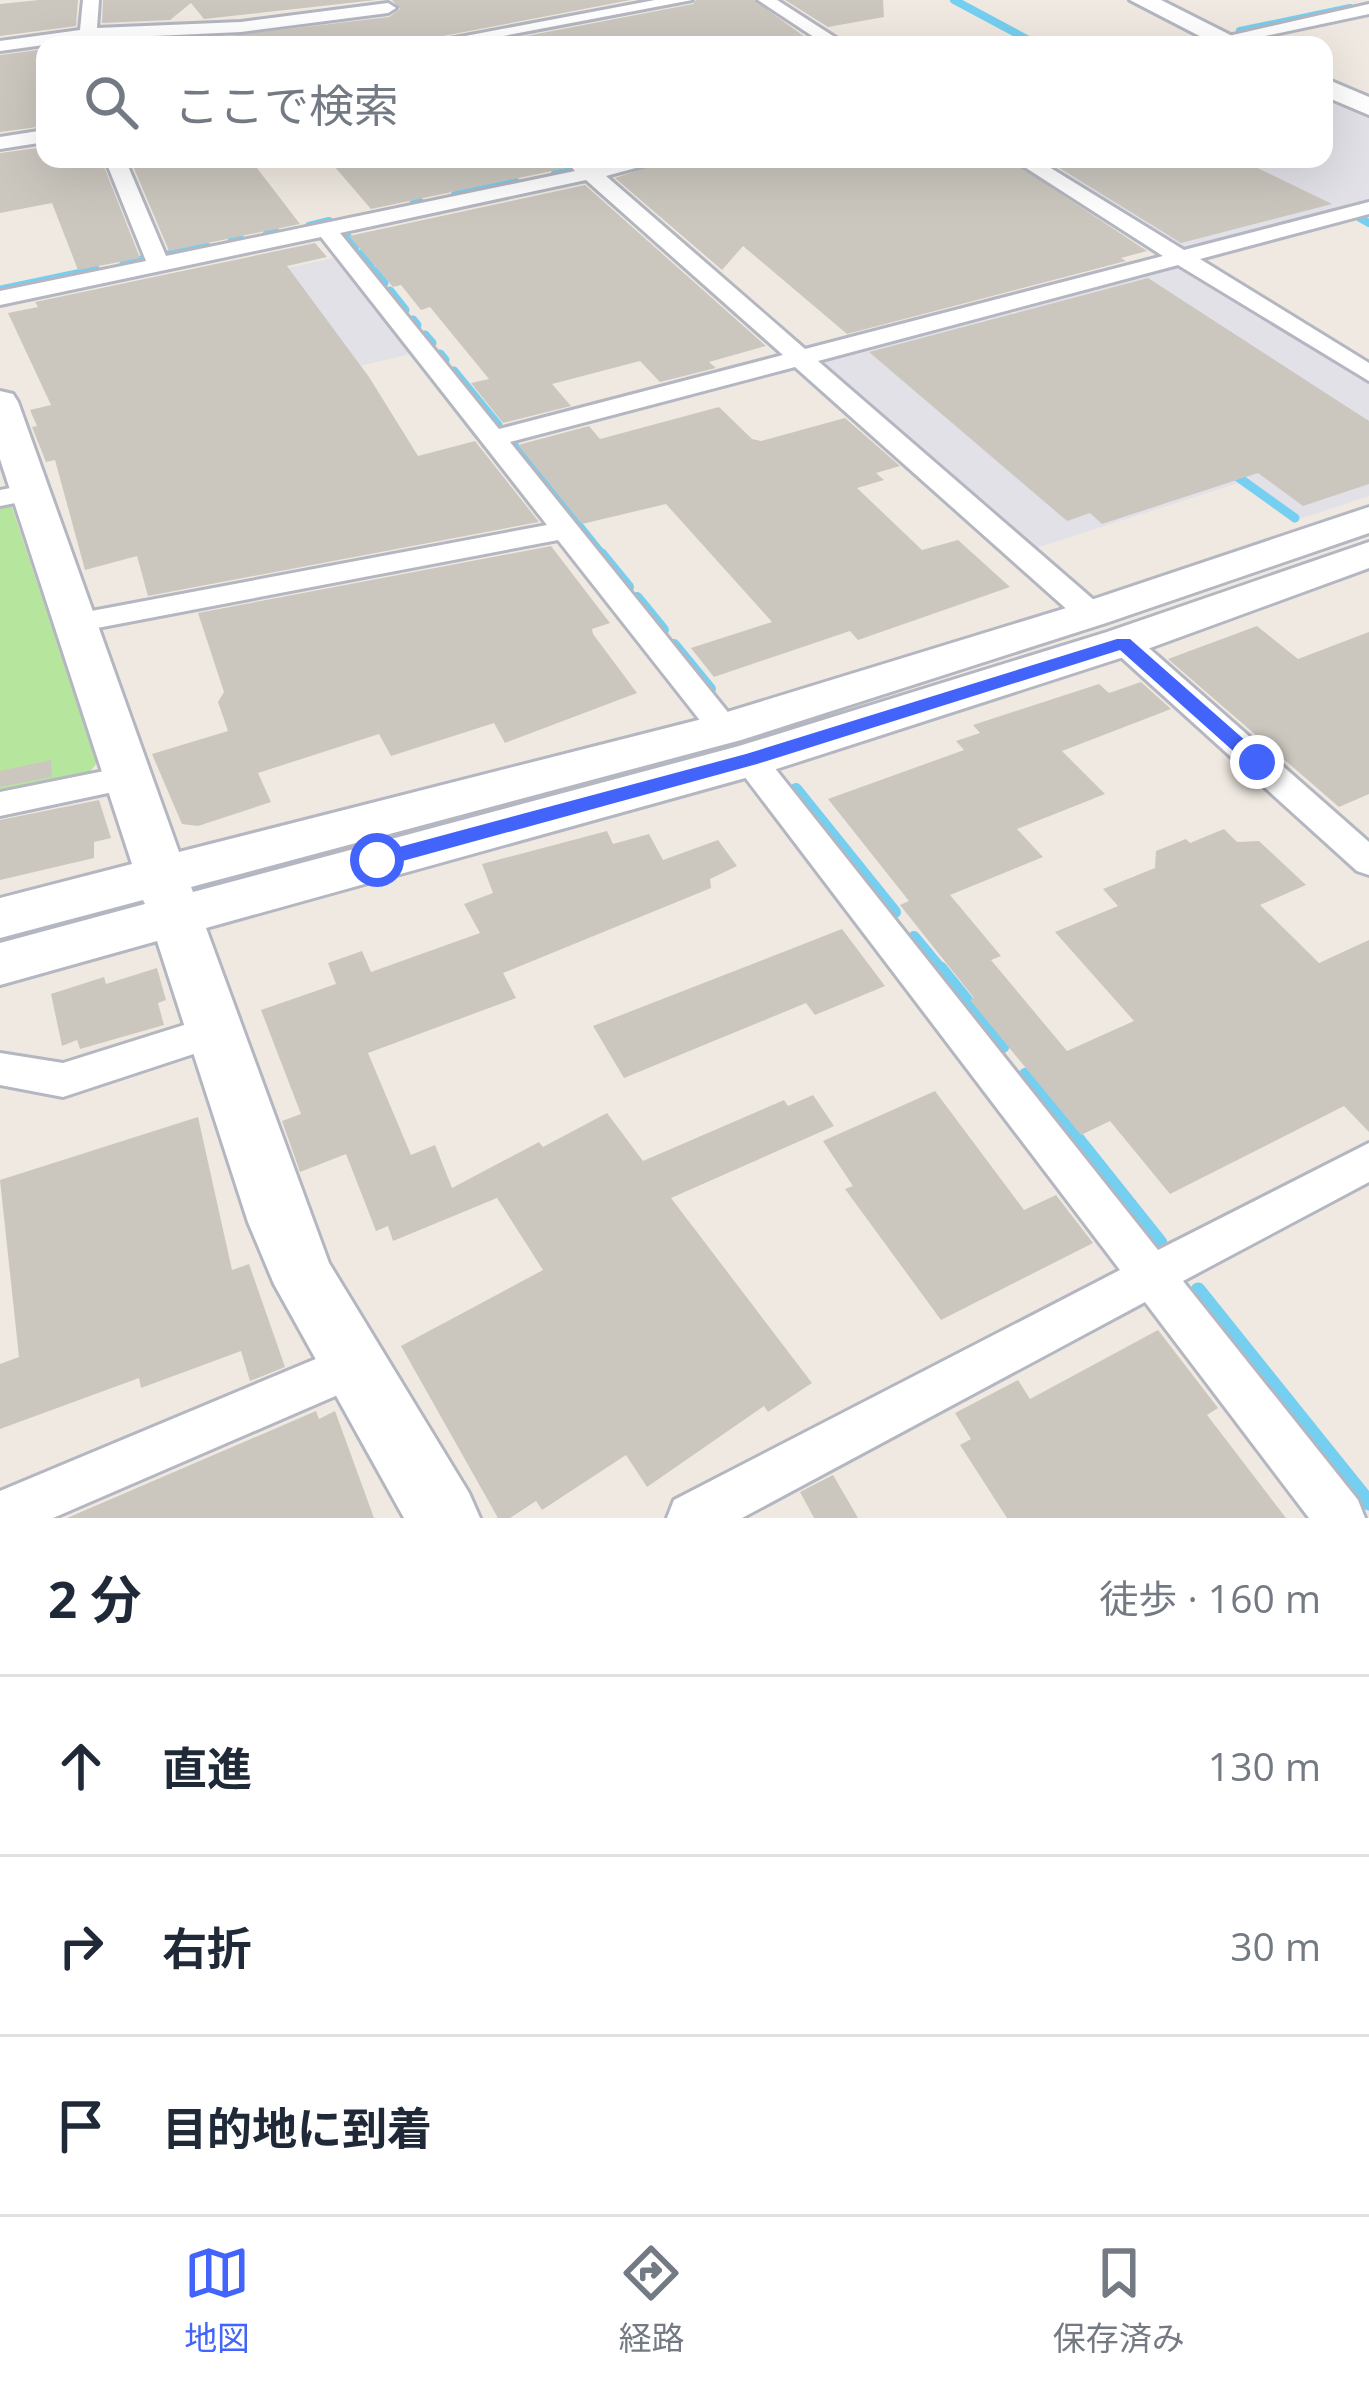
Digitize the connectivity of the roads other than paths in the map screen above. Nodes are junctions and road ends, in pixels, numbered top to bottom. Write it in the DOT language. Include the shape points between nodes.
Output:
graph roads {
  1 [pos="91,0"];
  2 [pos="684,0"];
  3 [pos="766,0"];
  4 [pos="1142,0"];
  5 [pos="1342,0"];
  6 [pos="1367,9"];
  7 [pos="395,14"];
  8 [pos="88,34"];
  9 [pos="73,36"];
  10 [pos="125,36"];
  11 [pos="176,36"];
  12 [pos="423,36"];
  13 [pos="479,36"];
  14 [pos="824,36"];
  15 [pos="1218,36"];
  16 [pos="1256,36"];
  17 [pos="36,41"];
  18 [pos="0,46"];
  19 [pos="1333,90"];
  20 [pos="1369,107"];
  21 [pos="36,137"];
  22 [pos="0,143"];
  23 [pos="119,168"];
  24 [pos="575,168"];
  25 [pos="585,168"];
  26 [pos="1037,168"];
  27 [pos="1369,208"];
  28 [pos="326,230"];
  29 [pos="1181,257"];
  30 [pos="159,265"];
  31 [pos="0,298"];
  32 [pos="801,358"];
  33 [pos="1369,374"];
  34 [pos="0,402"];
  35 [pos="493,439"];
  36 [pos="15,495"];
  37 [pos="1369,519"];
  38 [pos="565,530"];
  39 [pos="1369,554"];
  40 [pos="76,622"];
  41 [pos="1107,628"];
  42 [pos="737,744"];
  43 [pos="129,778"];
  44 [pos="0,804"];
  45 [pos="1369,862"];
  46 [pos="170,894"];
  47 [pos="0,918"];
  48 [pos="0,964"];
  49 [pos="216,1031"];
  50 [pos="0,1069"];
  51 [pos="1369,1161"];
  52 [pos="1149,1276"];
  53 [pos="354,1365"];
  54 [pos="0,1516"];
  55 [pos="444,1518"];
  56 [pos="692,1518"];
  57 [pos="1340,1518"];
  1 -- 8 [label="street"];
  2 -- 13 [label="street"];
  3 -- 14 [label="street"];
  4 -- 15 [label="street"];
  5 -- 6 [label="street"];
  6 -- 16 [label="street"];
  7 -- 11 [label="street"];
  7 -- 12 [label="street"];
  8 -- 9 [label="street"];
  8 -- 10 [label="street"];
  17 -- 18 [label="street"];
  19 -- 20 [label="street"];
  21 -- 22 [label="street"];
  23 -- 30 [label="street"];
  24 -- 28 [label="street"];
  25 -- 32 [label="street"];
  26 -- 29 [label="street"];
  27 -- 29 [label="street"];
  28 -- 30 [label="street"];
  28 -- 35 [label="street"];
  29 -- 32 [label="street"];
  29 -- 33 [label="street"];
  30 -- 31 [label="street"];
  32 -- 35 [label="street"];
  32 -- 41 [label="street"];
  34 -- 36 [label="street"];
  35 -- 38 [label="street"];
  36 -- 40 [label="street"];
  37 -- 41 [label="street"];
  38 -- 40 [label="street"];
  38 -- 42 [label="street"];
  39 -- 41 [label="street"];
  40 -- 43 [label="street"];
  41 -- 42 [label="street"];
  41 -- 45 [label="street"];
  42 -- 46 [label="street"];
  42 -- 52 [label="street"];
  43 -- 44 [label="street"];
  43 -- 46 [label="street"];
  46 -- 47 [label="street"];
  46 -- 48 [label="street"];
  46 -- 49 [label="street"];
  49 -- 50 [label="street" via="63,1079"];
  49 -- 53 [label="street" via="279,1222"];
  51 -- 52 [label="street"];
  52 -- 56 [label="street"];
  52 -- 57 [label="street"];
  53 -- 54 [label="street"];
  53 -- 55 [label="street"];
}
